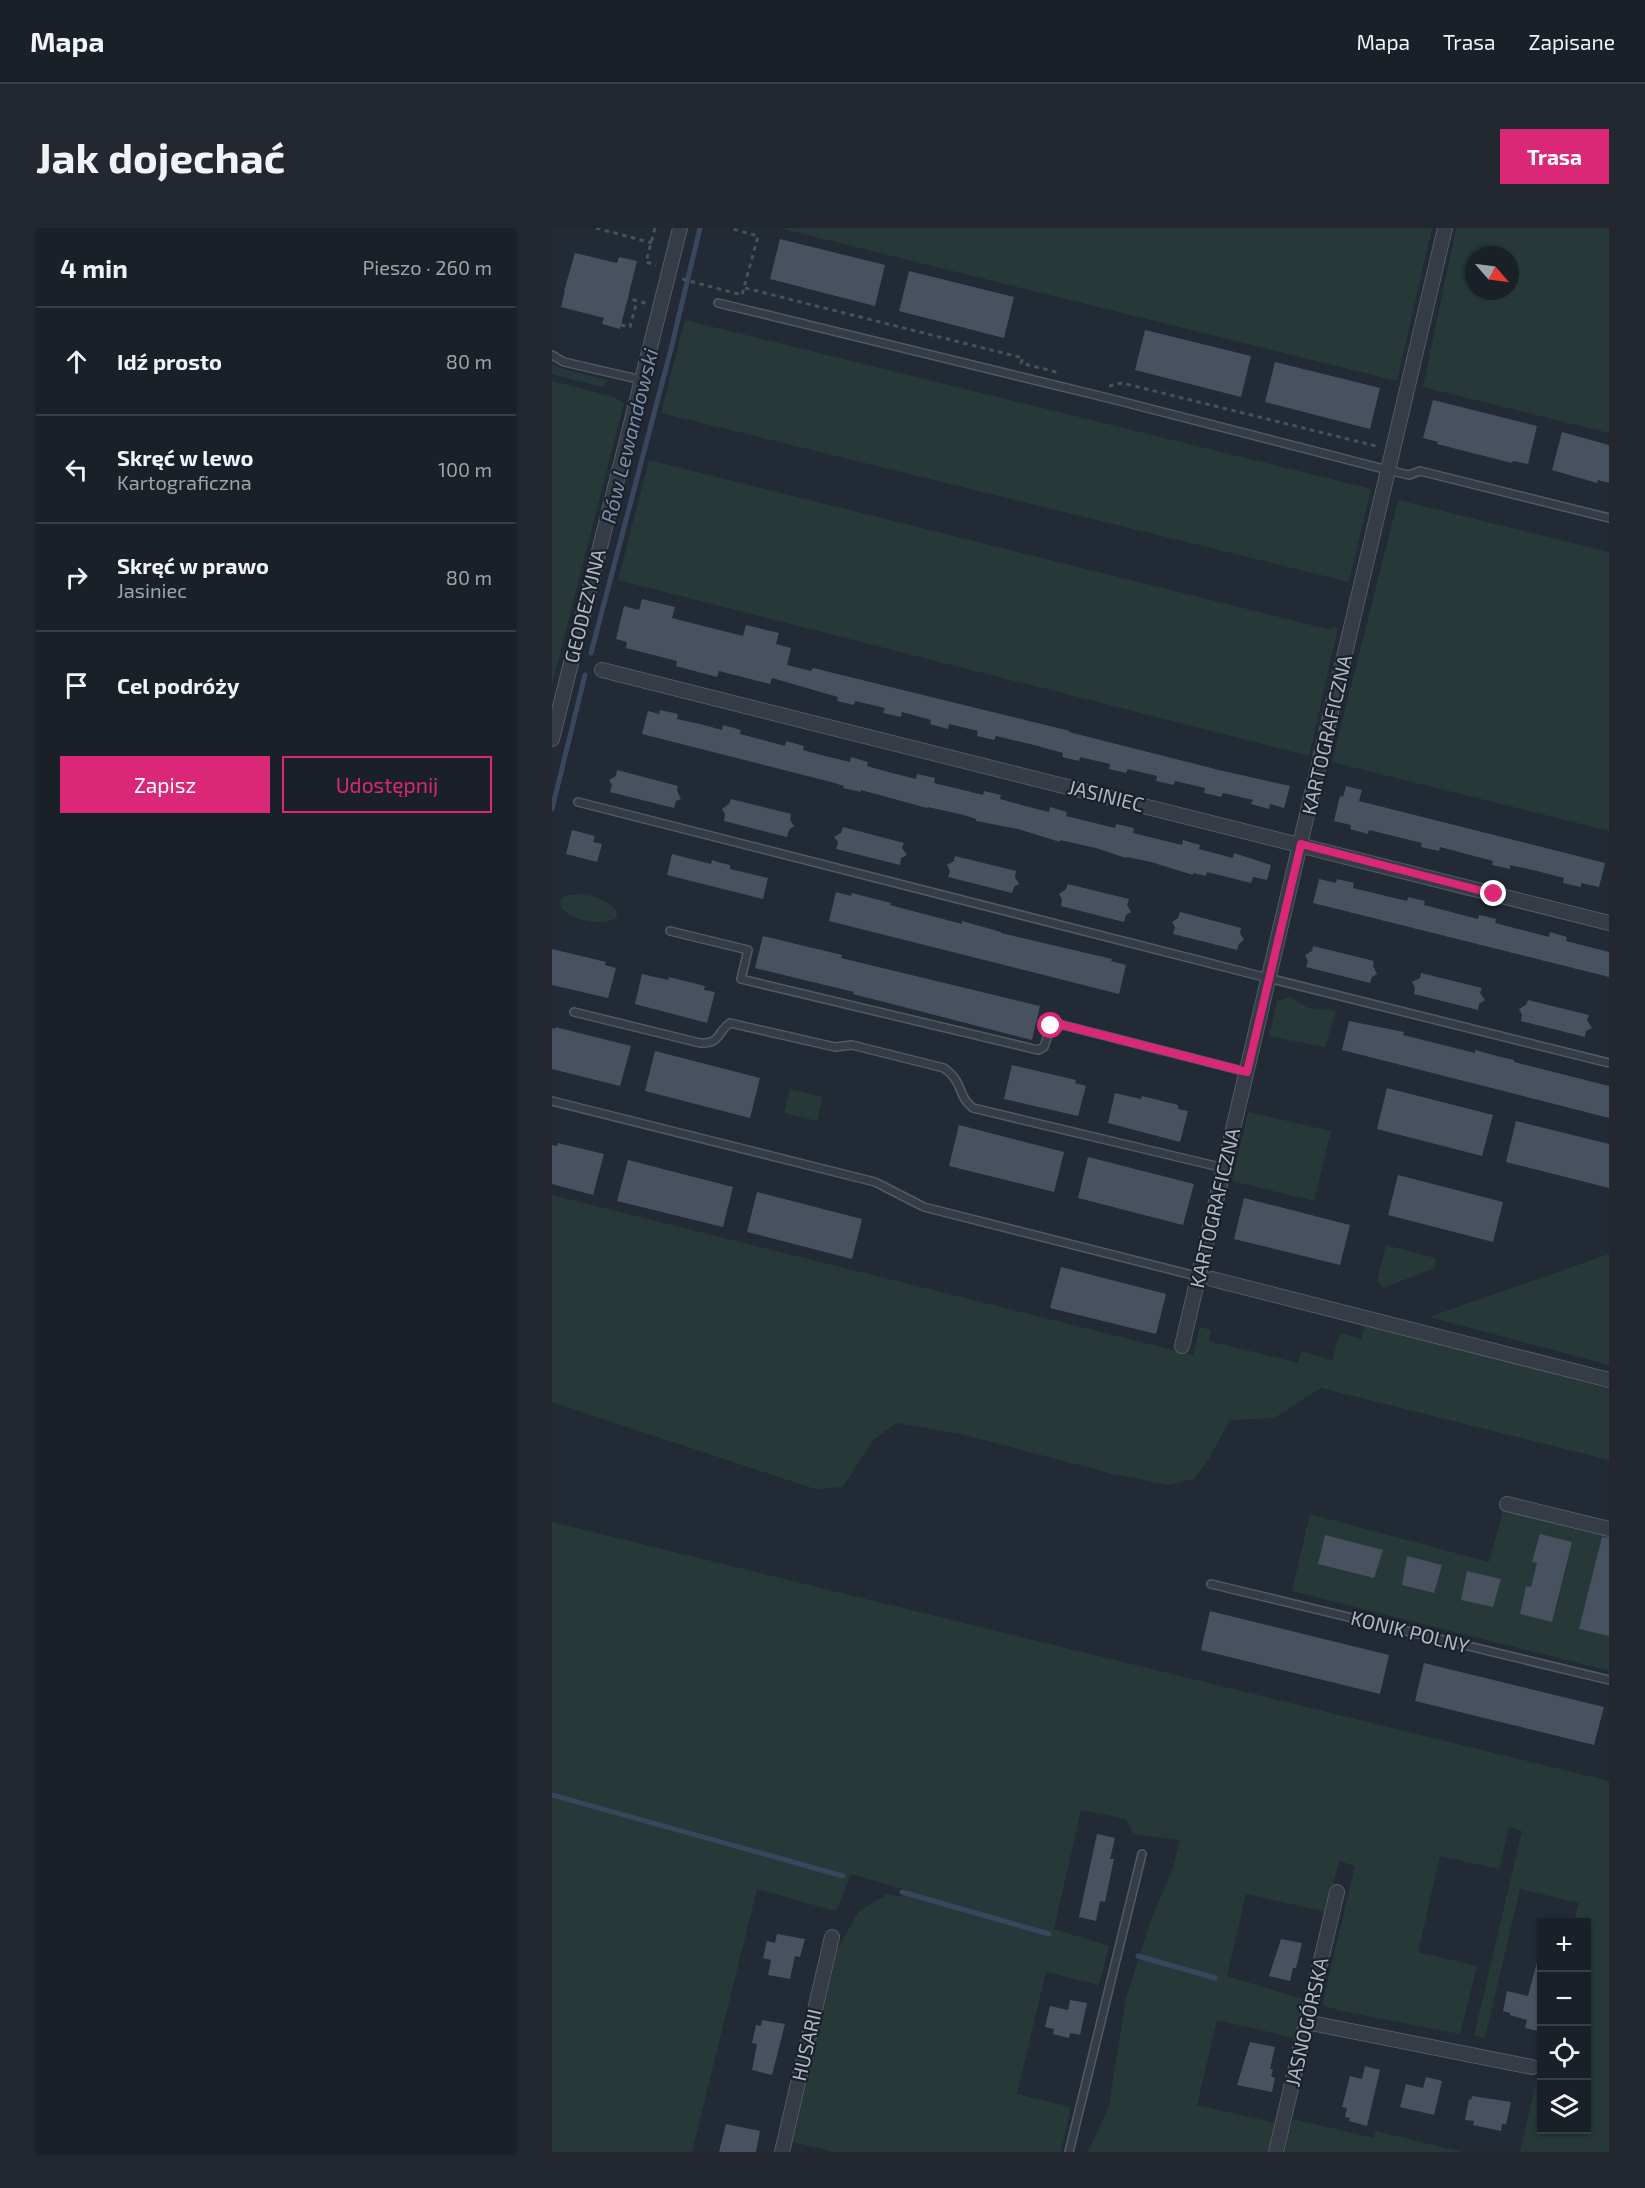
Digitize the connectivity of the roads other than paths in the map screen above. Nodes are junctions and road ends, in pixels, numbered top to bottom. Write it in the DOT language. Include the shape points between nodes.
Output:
graph roads {
  1 [pos="680,228"];
  2 [pos="1445,228"];
  3 [pos="718,303"];
  4 [pos="552,355"];
  5 [pos="642,380"];
  6 [pos="1389,470"];
  7 [pos="1609,518"];
  8 [pos="602,670"];
  9 [pos="552,739"];
  10 [pos="578,802"];
  11 [pos="1301,844"];
  12 [pos="1609,923"];
  13 [pos="670,931"];
  14 [pos="1269,978"];
  15 [pos="574,1012"];
  16 [pos="1609,1063"];
  17 [pos="1247,1072"];
  18 [pos="552,1101"];
  19 [pos="1224,1168"];
  20 [pos="1205,1278"];
  21 [pos="1182,1346"];
  22 [pos="1609,1380"];
  23 [pos="1507,1504"];
  24 [pos="1609,1528"];
  25 [pos="1211,1584"];
  26 [pos="1609,1680"];
  27 [pos="1142,1854"];
  28 [pos="1337,1892"];
  29 [pos="832,1937"];
  30 [pos="1306,2022"];
  31 [pos="1532,2067"];
  32 [pos="782,2152"];
  33 [pos="1069,2152"];
  34 [pos="1276,2152"];
  1 -- 5 [label="street, GEODEZYJNA"];
  2 -- 6 [label="street, KARTOGRAFICZNA"];
  3 -- 6 [label="lane"];
  4 -- 5 [label="lane" via="564,362"];
  5 -- 9 [label="street, GEODEZYJNA"];
  6 -- 7 [label="lane" via="1409,475 1420,471"];
  6 -- 11 [label="street, KARTOGRAFICZNA"];
  8 -- 11 [label="street, JASINIEC"];
  10 -- 14 [label="lane"];
  11 -- 12 [label="street, JASINIEC"];
  11 -- 14 [label="street, KARTOGRAFICZNA"];
  13 -- 17 [label="lane" via="748,950 741,979 891,1016 1038,1050 1046,1044 1055,1023"];
  14 -- 16 [label="lane"];
  14 -- 17 [label="street, KARTOGRAFICZNA"];
  15 -- 19 [label="lane" via="700,1043 719,1038 730,1023 835,1047 852,1045 944,1068 955,1077 963,1098 973,1108"];
  17 -- 19 [label="street, KARTOGRAFICZNA"];
  18 -- 20 [label="lane" via="875,1182 924,1207"];
  19 -- 20 [label="street, KARTOGRAFICZNA"];
  20 -- 21 [label="street, KARTOGRAFICZNA"];
  20 -- 22 [label="street"];
  23 -- 24 [label="street"];
  25 -- 26 [label="lane, KONIK POLNY"];
  27 -- 33 [label="lane"];
  28 -- 30 [label="street, JASNOGÓRSKA"];
  29 -- 32 [label="street, HUSARII"];
  30 -- 31 [label="street"];
  30 -- 34 [label="street, JASNOGÓRSKA"];
}
